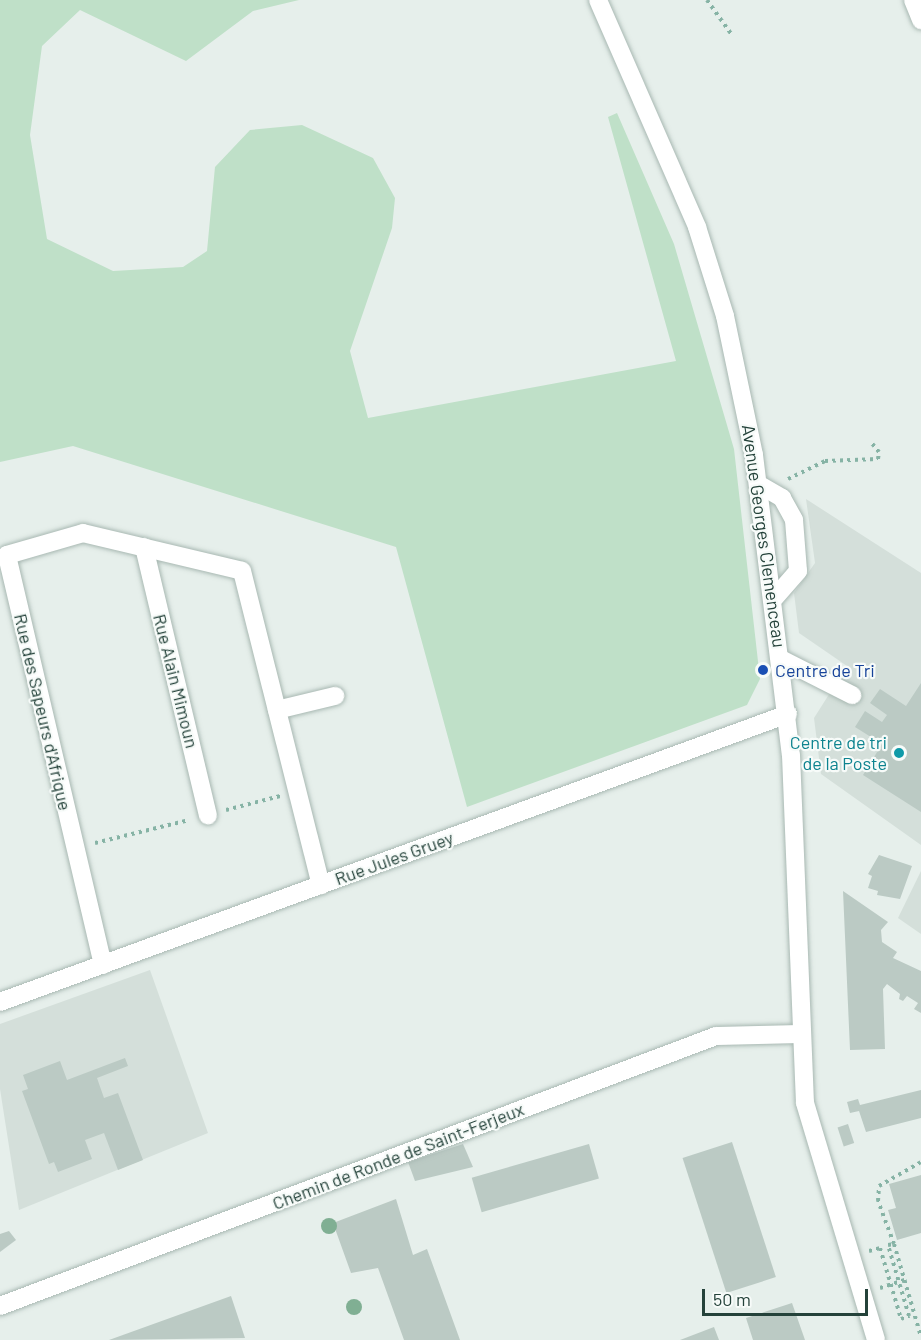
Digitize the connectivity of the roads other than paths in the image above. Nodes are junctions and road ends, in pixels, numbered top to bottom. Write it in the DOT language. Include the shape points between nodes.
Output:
graph roads {
  1 [pos="600,0"];
  2 [pos="913,0"];
  3 [pos="921,20"];
  4 [pos="758,484"];
  5 [pos="144,547"];
  6 [pos="775,597"];
  7 [pos="781,659"];
  8 [pos="852,695"];
  9 [pos="334,696"];
  10 [pos="277,710"];
  11 [pos="788,714"];
  12 [pos="208,815"];
  13 [pos="321,885"];
  14 [pos="102,965"];
  15 [pos="0,1002"];
  16 [pos="801,1034"];
  17 [pos="0,1306"];
  18 [pos="876,1340"];
  1 -- 4 [label="street, Avenue Georges Clemenceau" via="697,227 725,316"];
  2 -- 3 [label="street"];
  4 -- 6 [label="street, Avenue Georges Clemenceau"];
  4 -- 6 [label="street" via="782,498 794,520 798,572"];
  5 -- 10 [label="street, Rue des Sapeurs d'Afrique" via="242,572"];
  5 -- 12 [label="street, Rue Alain Mimoun"];
  5 -- 14 [label="street, Rue des Sapeurs d'Afrique" via="83,533 7,555"];
  6 -- 7 [label="street, Avenue Georges Clemenceau"];
  7 -- 8 [label="street"];
  7 -- 11 [label="street, Avenue Georges Clemenceau"];
  9 -- 10 [label="street"];
  10 -- 13 [label="street, Rue des Sapeurs d'Afrique"];
  11 -- 13 [label="street, Rue Jules Gruey"];
  11 -- 16 [label="street, Avenue Georges Clemenceau"];
  13 -- 14 [label="street, Rue Jules Gruey"];
  14 -- 15 [label="street, Rue Jules Gruey"];
  16 -- 17 [label="street, Chemin de Ronde de Saint-Ferjeux" via="716,1036"];
  16 -- 18 [label="street, Avenue Georges Clemenceau" via="805,1103"];
}
